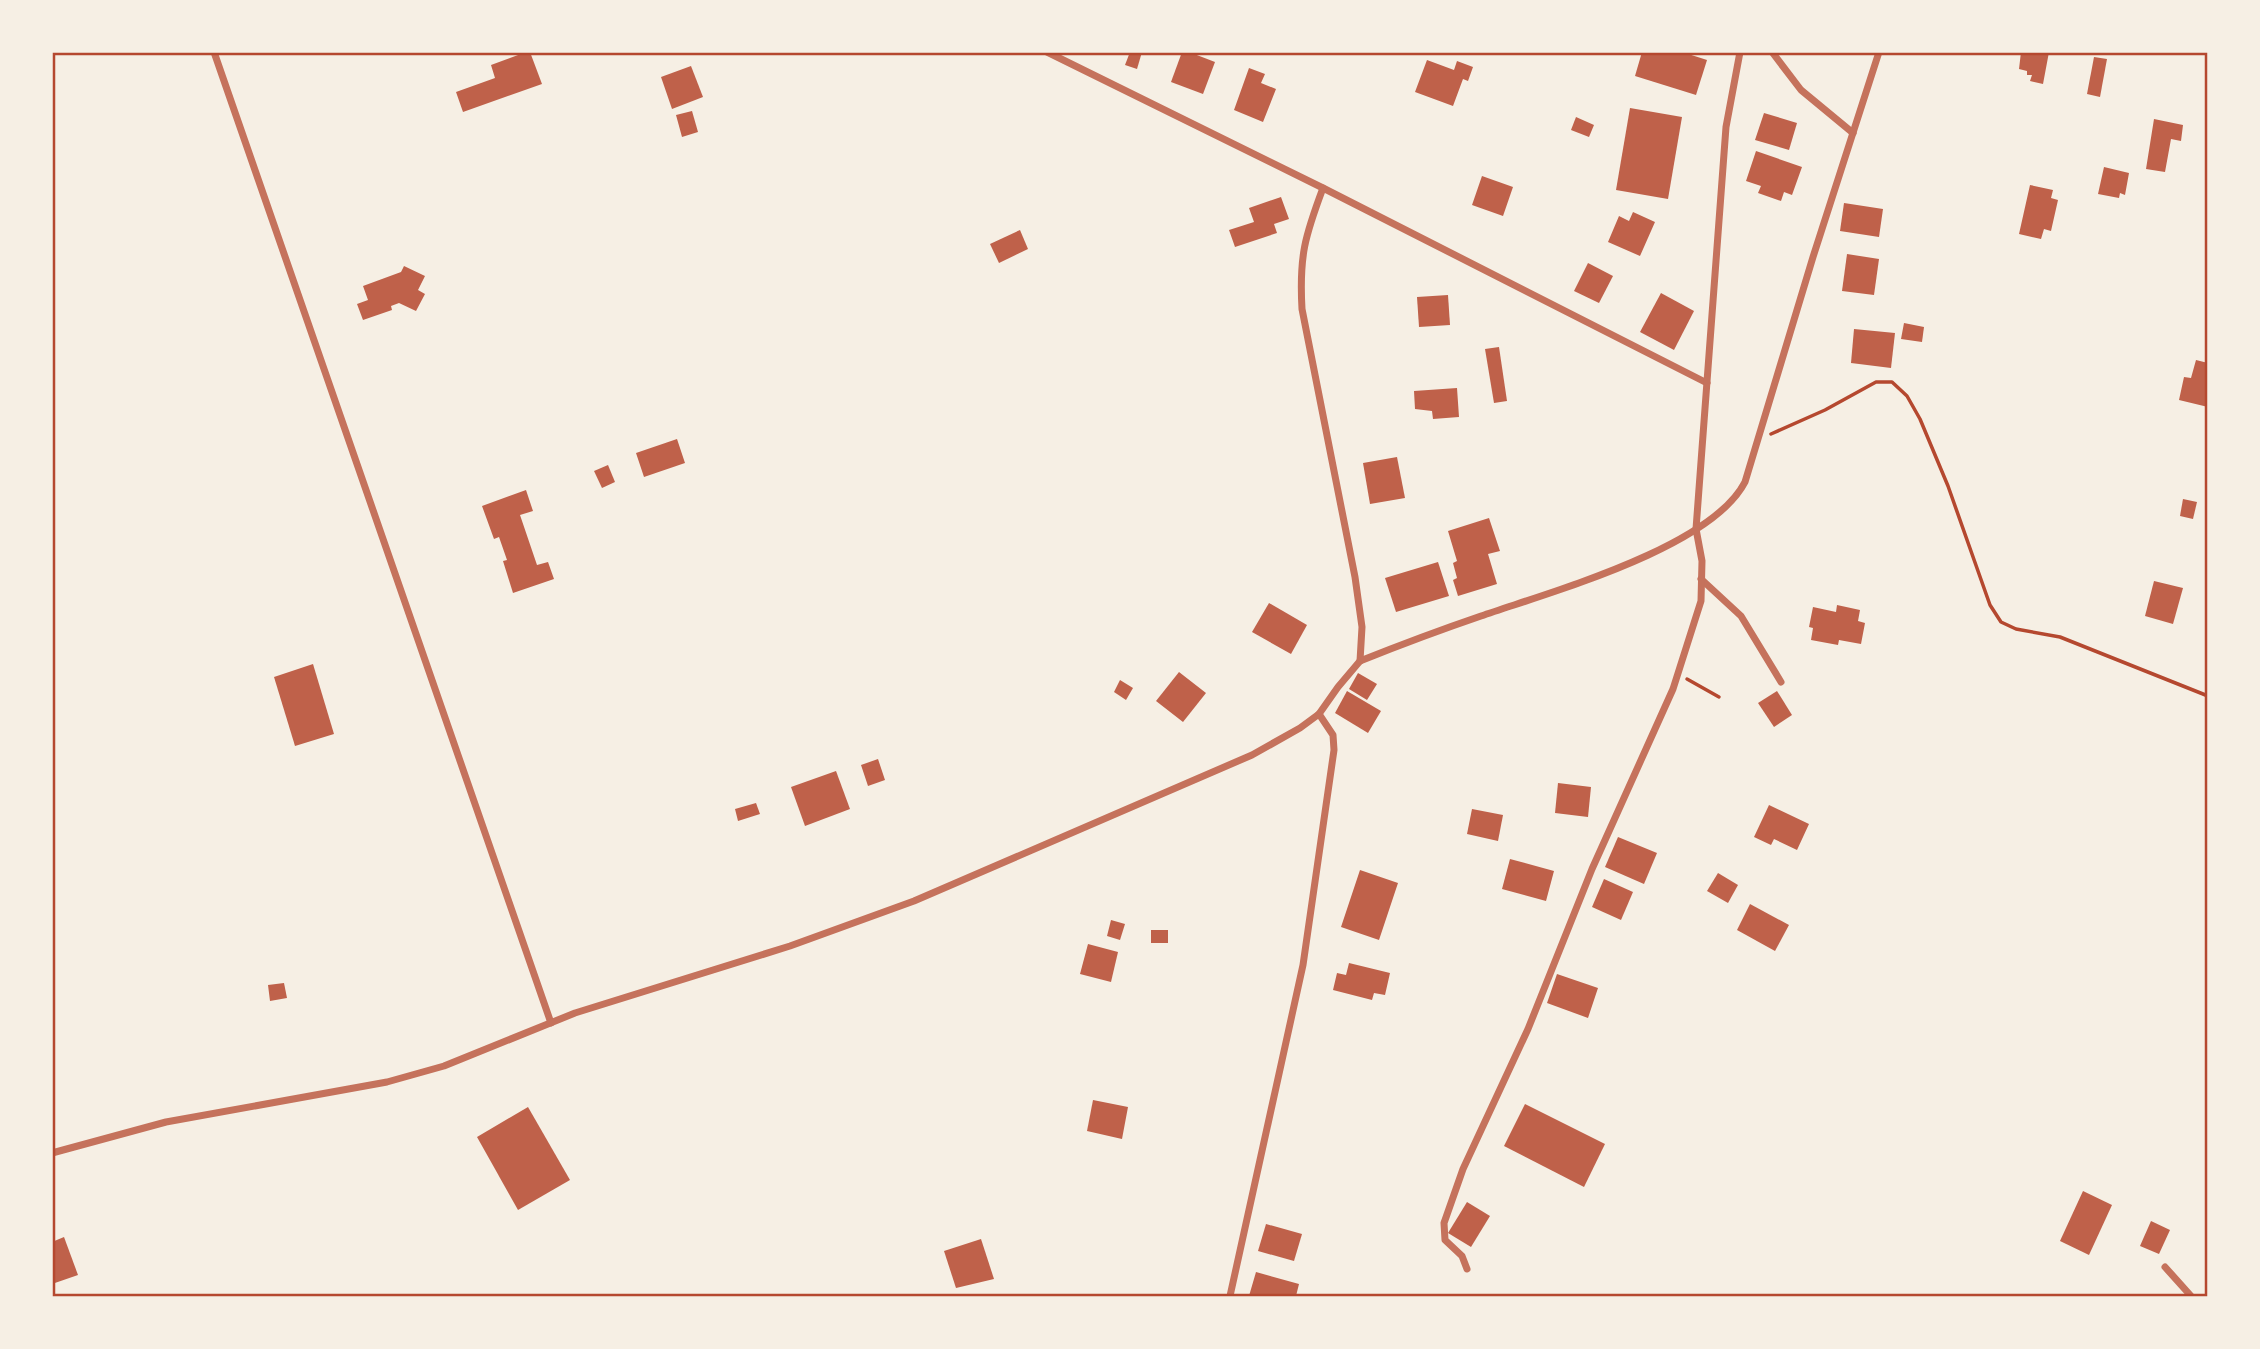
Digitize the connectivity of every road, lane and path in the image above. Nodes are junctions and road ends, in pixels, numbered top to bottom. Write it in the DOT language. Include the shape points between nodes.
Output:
graph roads {
  1 [pos="214,52"];
  2 [pos="1047,52"];
  3 [pos="1740,52"];
  4 [pos="1772,52"];
  5 [pos="1879,52"];
  6 [pos="1853,133"];
  7 [pos="1323,188"];
  8 [pos="1707,383"];
  9 [pos="1759,439"];
  10 [pos="1696,529"];
  11 [pos="1701,579"];
  12 [pos="1360,661"];
  13 [pos="1677,674"];
  14 [pos="1781,682"];
  15 [pos="2207,696"];
  16 [pos="1719,697"];
  17 [pos="1319,714"];
  18 [pos="551,1023"];
  19 [pos="52,1153"];
  20 [pos="2165,1268"];
  21 [pos="1467,1269"];
  22 [pos="1230,1297"];
  23 [pos="2191,1297"];
  1 -- 18 [label="street"];
  2 -- 7 [label="street"];
  3 -- 8 [label="street" via="1727,120"];
  4 -- 6 [label="street" via="1801,90"];
  5 -- 6 [label="street"];
  6 -- 9 [label="street"];
  7 -- 8 [label="street"];
  7 -- 12 [label="street" via="1303,248 1302,309 1355,577 1362,627"];
  8 -- 10 [label="street"];
  9 -- 10 [label="street" via="1737,497"];
  9 -- 15 [label="path" via="1869,385 1892,382 1907,396 1920,419 1990,605 2001,622 2010,628 2060,636"];
  10 -- 11 [label="street"];
  10 -- 12 [label="street" via="1603,573"];
  11 -- 13 [label="street" via="1698,614"];
  11 -- 14 [label="street" via="1741,616"];
  12 -- 17 [label="street"];
  13 -- 16 [label="path"];
  13 -- 21 [label="street" via="1456,1189 1444,1231"];
  17 -- 18 [label="street" via="1211,775 914,901"];
  17 -- 22 [label="street" via="1333,735 1334,750 1303,965"];
  18 -- 19 [label="street" via="407,1077 166,1122"];
  20 -- 23 [label="street"];
}
